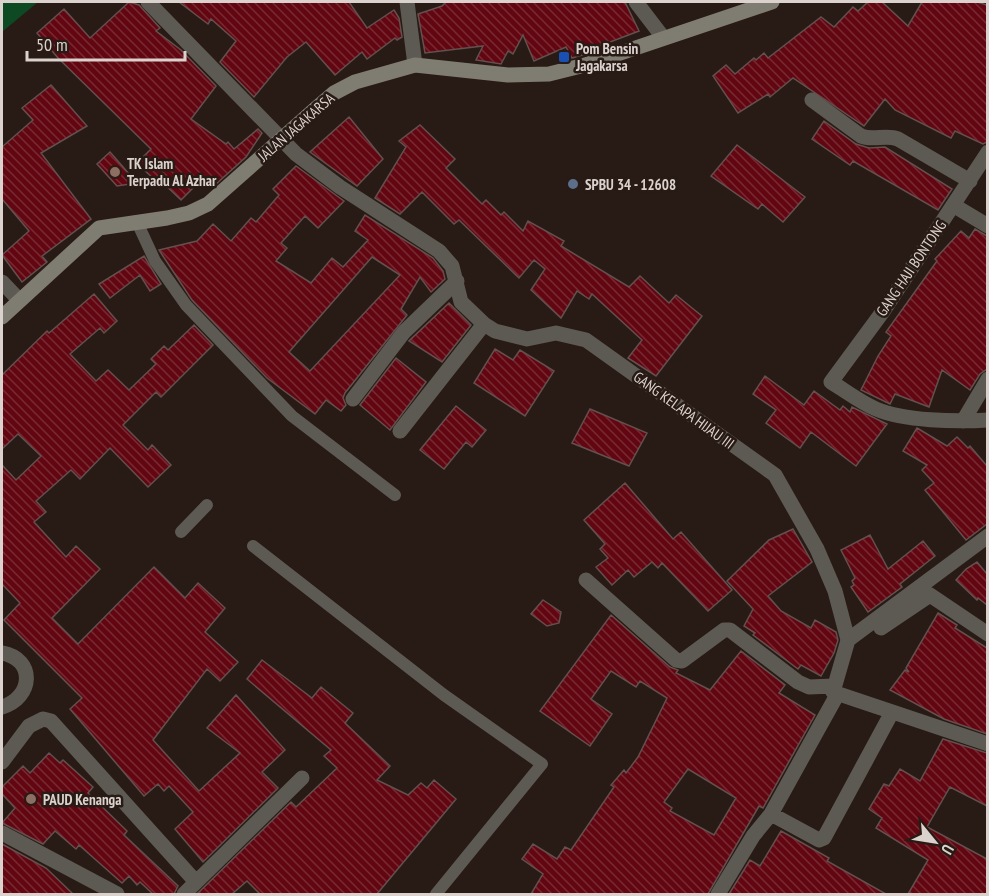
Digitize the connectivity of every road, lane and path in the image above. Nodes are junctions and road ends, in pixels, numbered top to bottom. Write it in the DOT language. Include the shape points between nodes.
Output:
graph roads {
  1 [pos="148,2"];
  2 [pos="408,2"];
  3 [pos="636,2"];
  4 [pos="772,2"];
  5 [pos="662,36"];
  6 [pos="415,65"];
  7 [pos="812,100"];
  8 [pos="281,140"];
  9 [pos="987,152"];
  10 [pos="970,181"];
  11 [pos="953,205"];
  12 [pos="137,222"];
  13 [pos="987,226"];
  14 [pos="457,281"];
  15 [pos="2,282"];
  16 [pos="19,300"];
  17 [pos="2,317"];
  18 [pos="484,324"];
  19 [pos="987,379"];
  20 [pos="352,399"];
  21 [pos="987,420"];
  22 [pos="963,421"];
  23 [pos="400,431"];
  24 [pos="395,495"];
  25 [pos="207,505"];
  26 [pos="181,532"];
  27 [pos="987,536"];
  28 [pos="253,546"];
  29 [pos="586,580"];
  30 [pos="987,634"];
  31 [pos="848,640"];
  32 [pos="2,653"];
  33 [pos="835,690"];
  34 [pos="2,707"];
  35 [pos="891,714"];
  36 [pos="987,744"];
  37 [pos="2,762"];
  38 [pos="302,778"];
  39 [pos="771,814"];
  40 [pos="2,833"];
  41 [pos="195,882"];
  42 [pos="117,894"];
  43 [pos="184,894"];
  44 [pos="436,894"];
  45 [pos="718,894"];
  1 -- 8 [label="street, GANG KELAPA HIJAU III"];
  2 -- 6 [label="street"];
  3 -- 5 [label="street"];
  4 -- 5 [label="main road, JALAN JAGAKARSA"];
  5 -- 6 [label="main road, JALAN JAGAKARSA" via="549,74 508,75"];
  6 -- 8 [label="main road, JALAN JAGAKARSA" via="355,82 334,93"];
  7 -- 10 [label="street" via="861,136 889,135"];
  8 -- 12 [label="main road, JALAN JAGAKARSA" via="208,204 189,213"];
  8 -- 14 [label="street, GANG KELAPA HIJAU III" via="321,174 439,251 452,266"];
  9 -- 10 [label="street, GANG HAJI BONTONG"];
  10 -- 11 [label="street, GANG HAJI BONTONG"];
  11 -- 13 [label="street"];
  11 -- 22 [label="street, GANG HAJI BONTONG" via="831,382 865,404 890,414"];
  12 -- 16 [label="main road, JALAN JAGAKARSA" via="99,228"];
  12 -- 24 [label="lane" via="155,261 186,305 292,416"];
  14 -- 18 [label="street, GANG KELAPA HIJAU III" via="462,302"];
  14 -- 20 [label="street" via="404,332"];
  15 -- 16 [label="street"];
  16 -- 17 [label="main road, JALAN JAGAKARSA"];
  18 -- 23 [label="street"];
  18 -- 31 [label="street, GANG KELAPA HIJAU III" via="527,339 556,333 586,340 775,475 817,549 835,591"];
  19 -- 22 [label="street"];
  21 -- 22 [label="street"];
  25 -- 26 [label="lane"];
  27 -- 31 [label="street"];
  28 -- 44 [label="lane" via="444,695 542,764"];
  29 -- 33 [label="street" via="676,660 681,661 724,630 730,630 798,682"];
  30 -- 31 [label="street" via="930,595 875,632"];
  31 -- 33 [label="street"];
  32 -- 34 [label="street" via="10,654 26,672 22,695"];
  33 -- 35 [label="street"];
  33 -- 39 [label="street"];
  35 -- 36 [label="street"];
  35 -- 39 [label="street" via="824,838 819,840"];
  37 -- 41 [label="street" via="29,726 42,719 51,721"];
  38 -- 41 [label="street"];
  39 -- 45 [label="street"];
  40 -- 42 [label="street"];
  41 -- 43 [label="street"];
}
